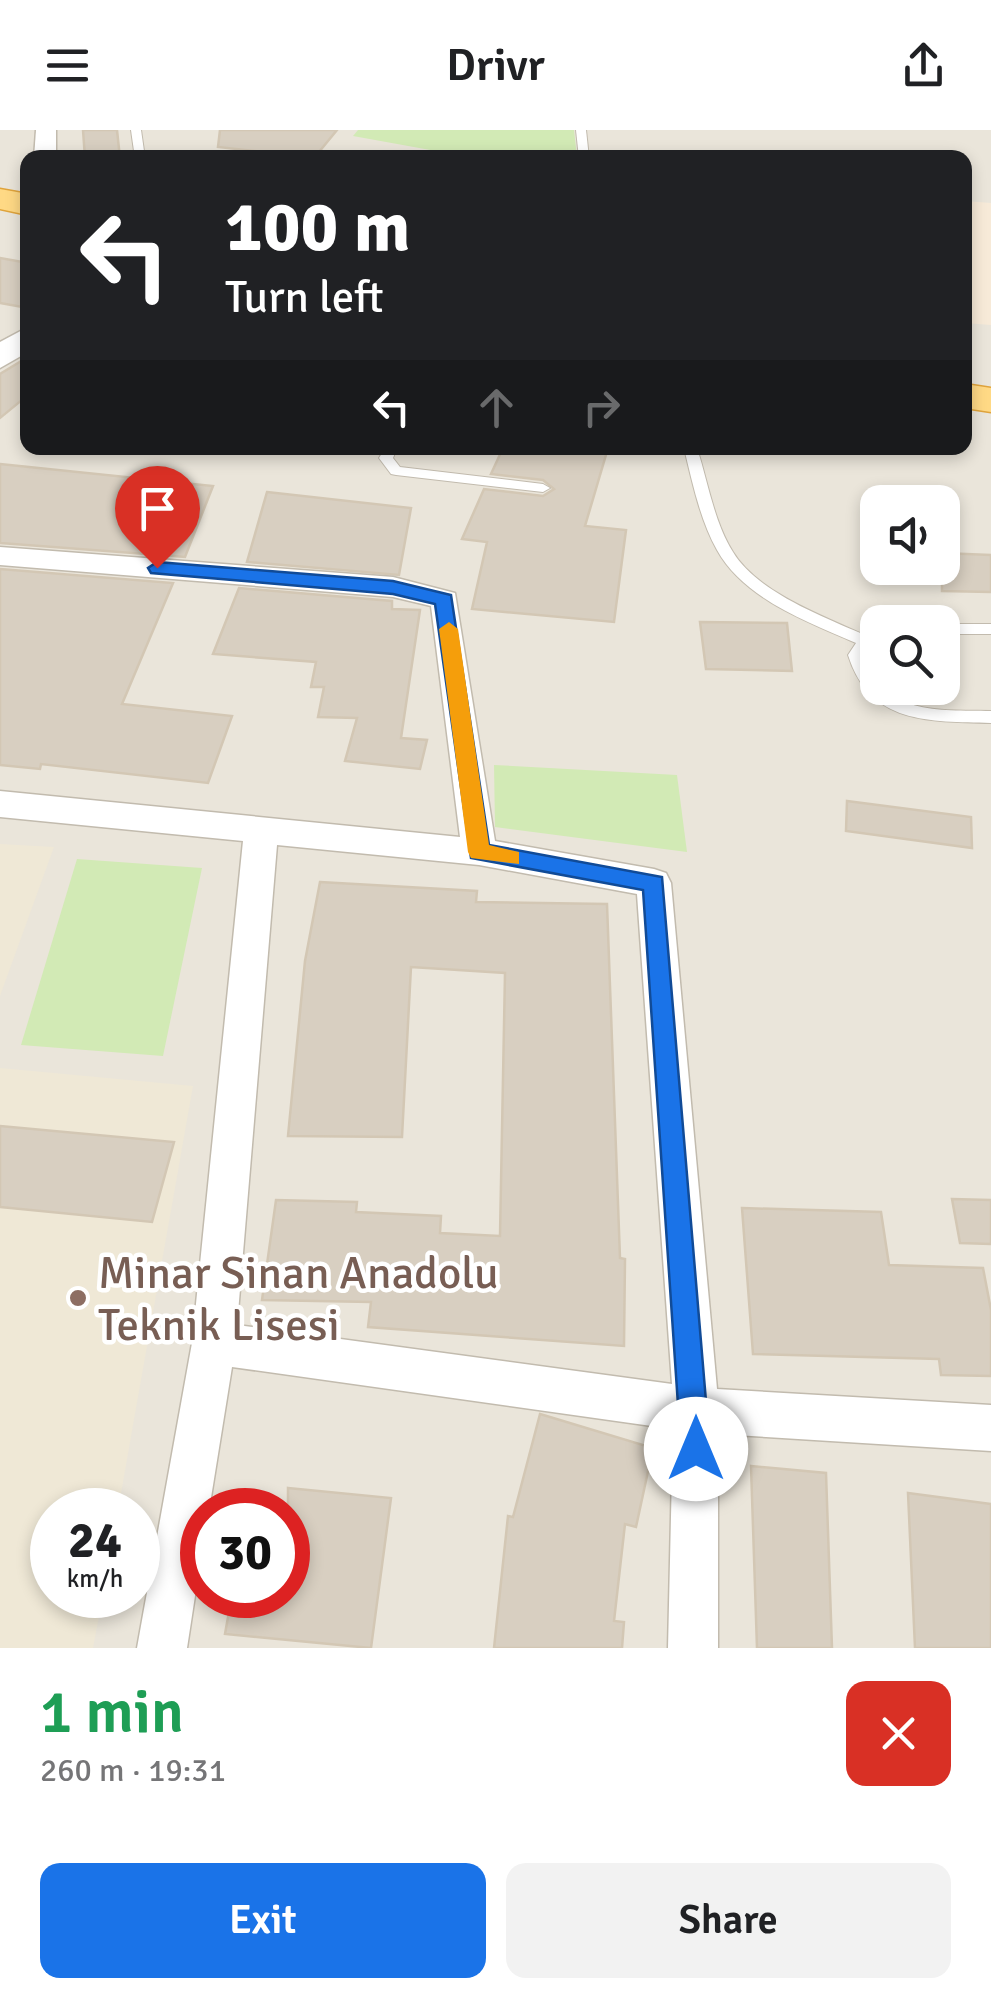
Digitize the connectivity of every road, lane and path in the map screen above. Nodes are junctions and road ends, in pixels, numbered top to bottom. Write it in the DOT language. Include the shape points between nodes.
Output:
graph roads {
  1 [pos="20,342"];
  2 [pos="0,358"];
  3 [pos="388,455"];
  4 [pos="692,455"];
  5 [pos="543,488"];
  6 [pos="0,556"];
  7 [pos="960,629"];
  8 [pos="991,629"];
  9 [pos="860,635"];
  10 [pos="902,705"];
  11 [pos="991,717"];
  12 [pos="0,804"];
  13 [pos="261,830"];
  14 [pos="479,852"];
  15 [pos="214,1343"];
  16 [pos="696,1410"];
  17 [pos="991,1428"];
  18 [pos="162,1648"];
  19 [pos="694,1648"];
  1 -- 2 [label="street"];
  3 -- 5 [label="lane" via="396,471"];
  4 -- 9 [label="lane" via="725,554 801,612"];
  6 -- 14 [label="street" via="393,587 444,600"];
  7 -- 8 [label="lane"];
  10 -- 11 [label="lane" via="930,714"];
  12 -- 13 [label="street"];
  13 -- 14 [label="street"];
  13 -- 15 [label="street"];
  14 -- 16 [label="street" via="654,883"];
  15 -- 16 [label="street"];
  15 -- 18 [label="street"];
  16 -- 17 [label="street"];
  16 -- 19 [label="street"];
}
